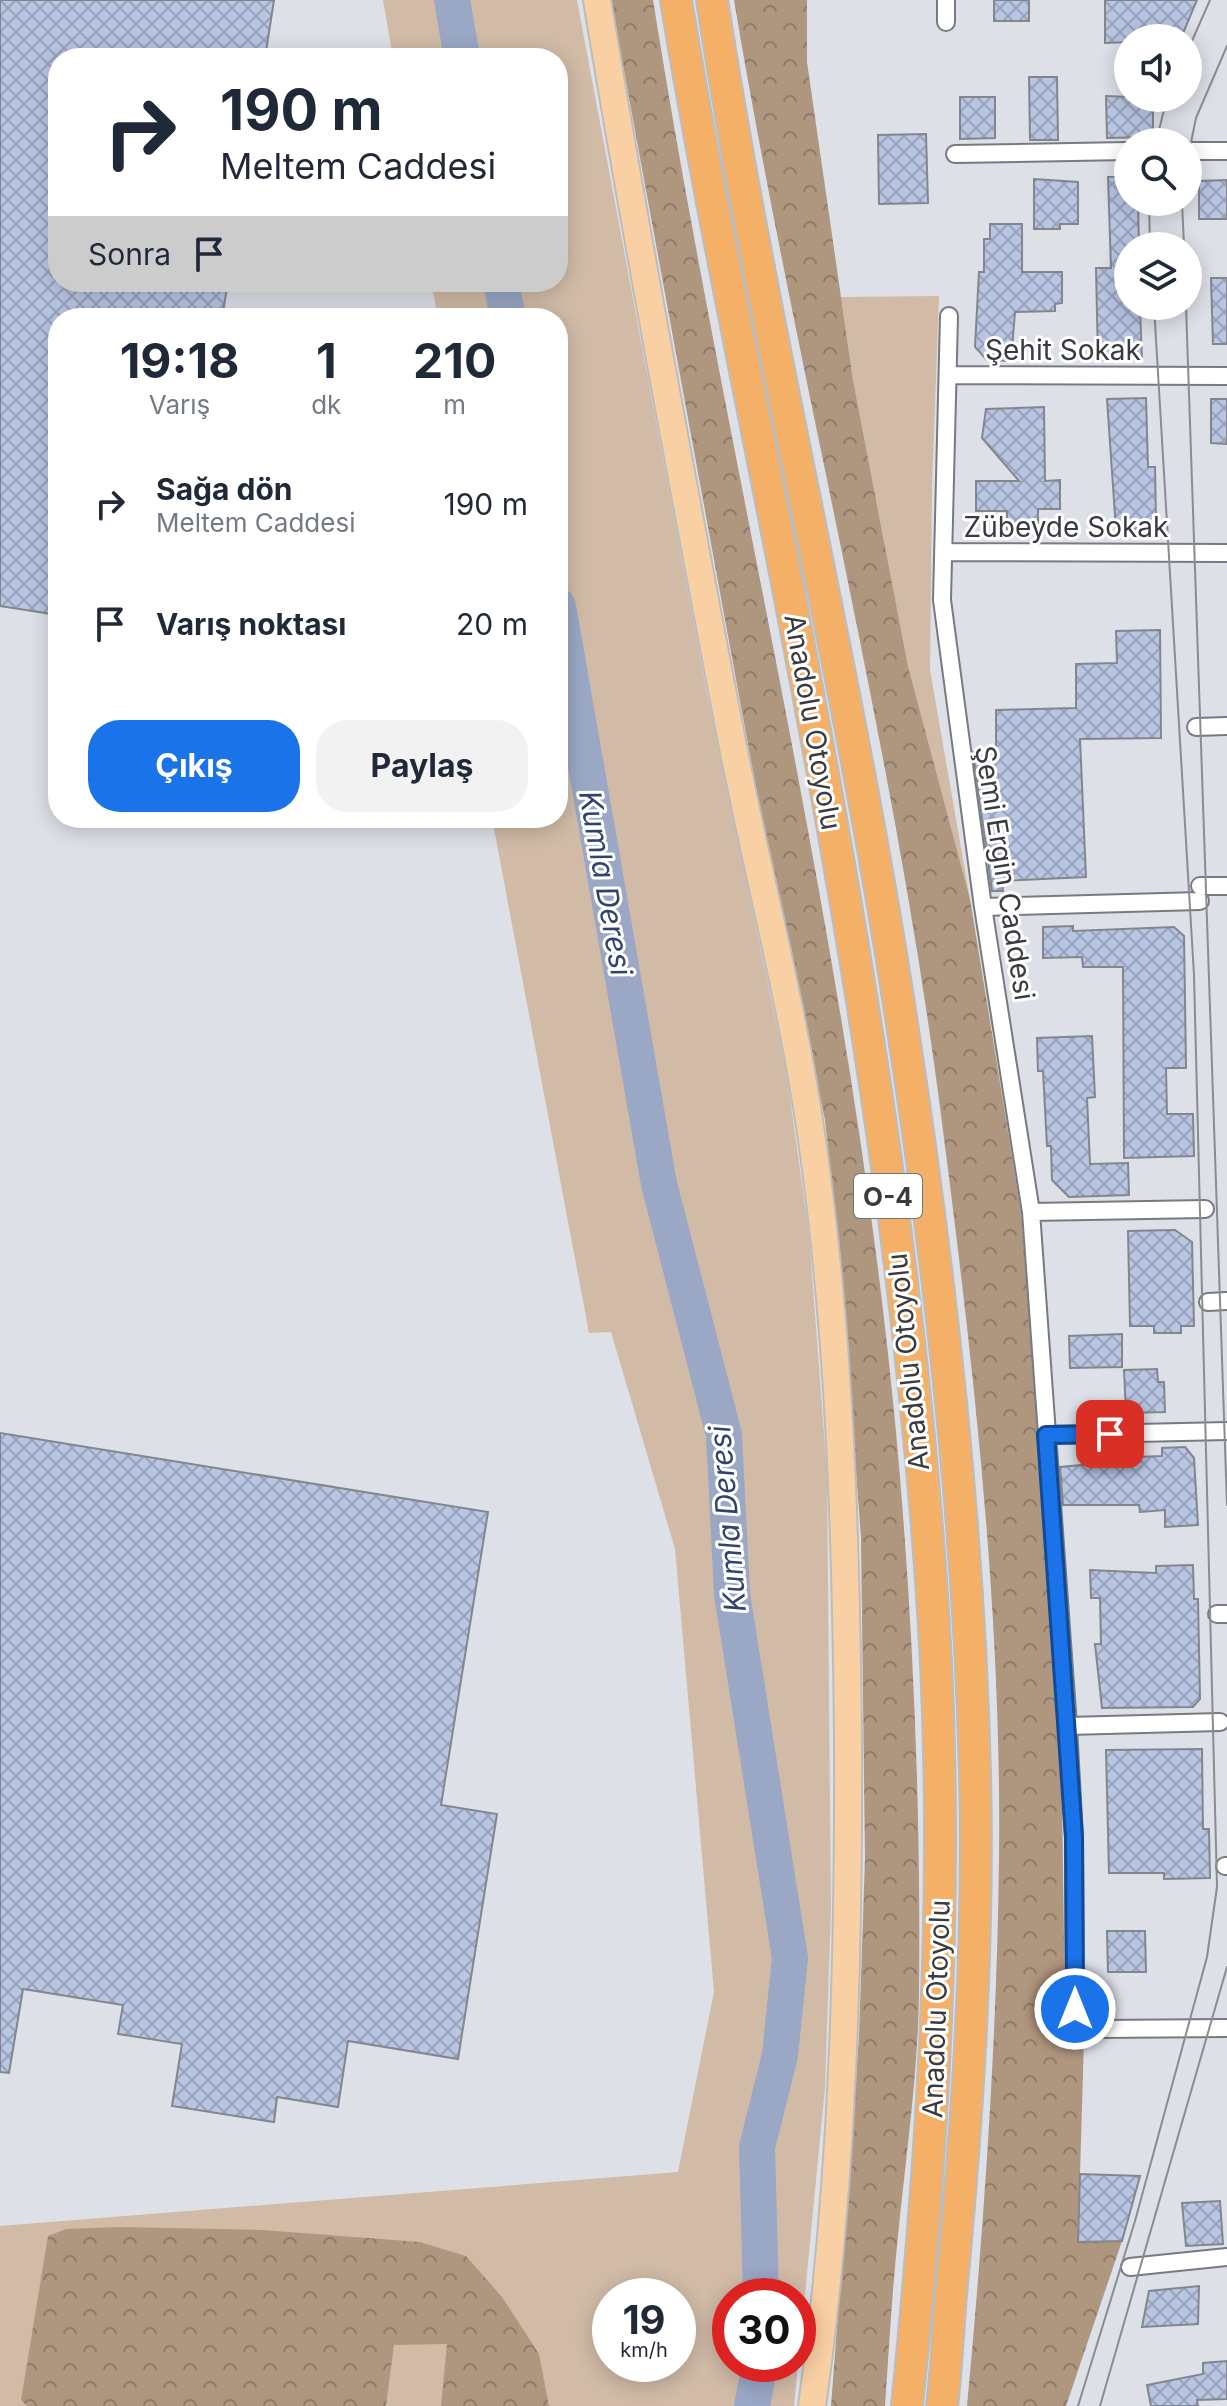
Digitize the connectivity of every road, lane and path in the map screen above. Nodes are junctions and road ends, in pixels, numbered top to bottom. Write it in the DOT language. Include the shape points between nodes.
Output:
graph roads {
  1 [pos="597,0"];
  2 [pos="676,0"];
  3 [pos="712,0"];
  4 [pos="946,0"];
  5 [pos="946,22"];
  6 [pos="1114,151"];
  7 [pos="1202,151"];
  8 [pos="1227,151"];
  9 [pos="955,154"];
  10 [pos="949,316"];
  11 [pos="948,375"];
  12 [pos="1227,376"];
  13 [pos="943,552"];
  14 [pos="1227,553"];
  15 [pos="1227,726"];
  16 [pos="1196,727"];
  17 [pos="1227,886"];
  18 [pos="983,907"];
  19 [pos="1205,1209"];
  20 [pos="1031,1212"];
  21 [pos="1227,1301"];
  22 [pos="1208,1302"];
  23 [pos="1227,1431"];
  24 [pos="1046,1435"];
  25 [pos="1220,1722"];
  26 [pos="1068,1726"];
  27 [pos="1227,2028"];
  28 [pos="1227,2257"];
  29 [pos="1130,2267"];
  30 [pos="812,2406"];
  31 [pos="907,2406"];
  32 [pos="942,2406"];
  1 -- 30 [label="main road" via="728,724 798,1057 827,1268 846,1559 849,1896 837,2134"];
  2 -- 31 [label="highway, Anadolu Otoyolu / O-4" via="845,899 874,1081 917,1426 935,1660 942,1854 929,2174"];
  3 -- 32 [label="highway, Anadolu Otoyolu / O-4" via="889,945 952,1427 976,1858 968,2095"];
  4 -- 5 [label="street"];
  6 -- 9 [label="street"];
  7 -- 8 [label="street"];
  10 -- 11 [label="street, Şemi Ergin Caddesi"];
  11 -- 12 [label="street, Şehit Sokak"];
  11 -- 13 [label="street, Şemi Ergin Caddesi"];
  13 -- 14 [label="street, Zübeyde Sokak"];
  13 -- 18 [label="street, Şemi Ergin Caddesi" via="951,685"];
  15 -- 16 [label="street"];
  17 -- 18 [label="street" via="1200,893"];
  18 -- 20 [label="street, Şemi Ergin Caddesi"];
  19 -- 20 [label="street"];
  20 -- 24 [label="street, Şemi Ergin Caddesi"];
  21 -- 22 [label="street"];
  23 -- 24 [label="street"];
  24 -- 26 [label="street, Şemi Ergin Caddesi"];
  25 -- 26 [label="street"];
  26 -- 27 [label="street, Şemi Ergin Caddesi" via="1075,2009 1080,2020 1098,2029"];
  28 -- 29 [label="street"];
}
